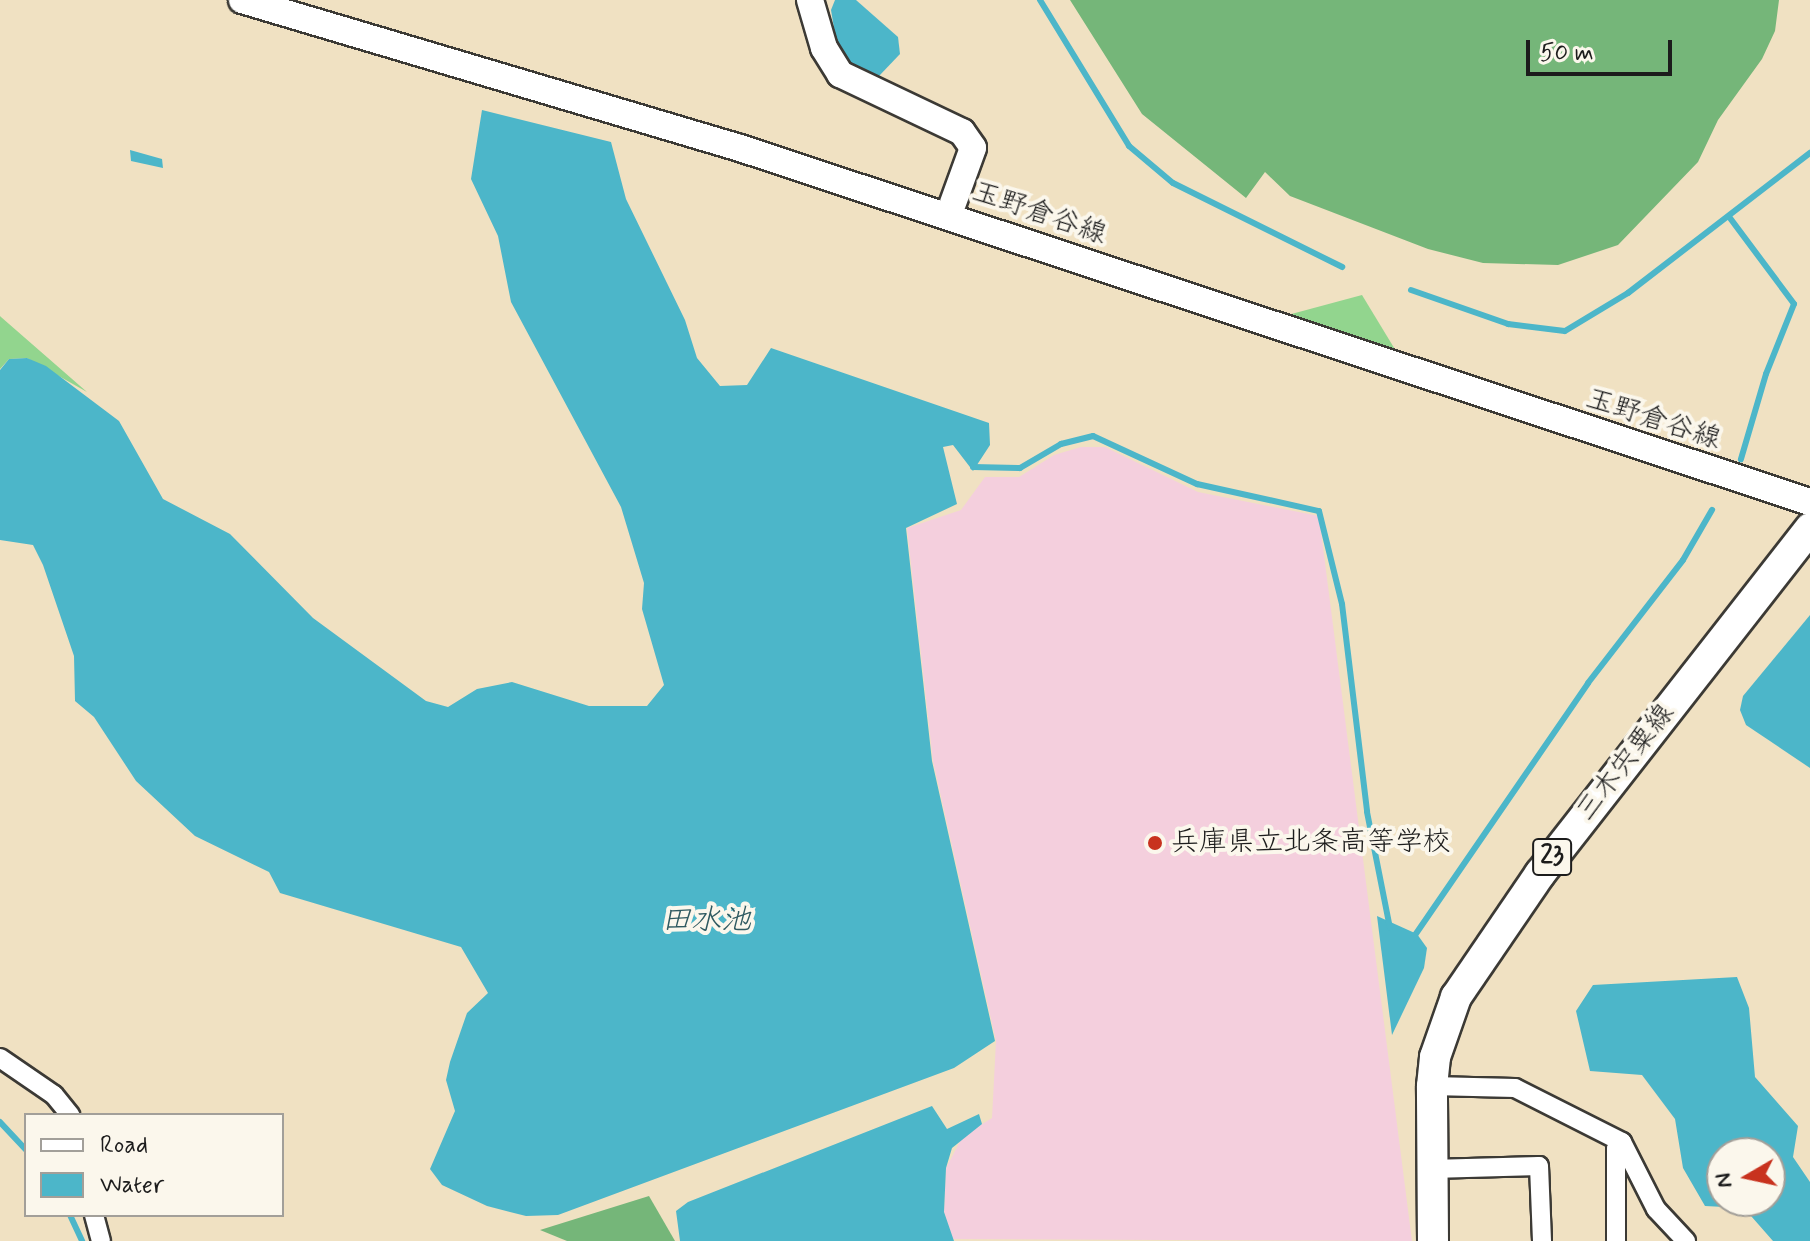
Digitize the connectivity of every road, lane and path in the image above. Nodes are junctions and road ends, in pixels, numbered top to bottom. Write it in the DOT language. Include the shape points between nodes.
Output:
graph roads {
  1 [pos="242,0"];
  2 [pos="810,0"];
  3 [pos="953,203"];
  4 [pos="1810,502"];
  5 [pos="1810,528"];
  6 [pos="0,1058"];
  7 [pos="1432,1086"];
  8 [pos="68,1113"];
  9 [pos="1622,1142"];
  10 [pos="1431,1169"];
  11 [pos="95,1217"];
  12 [pos="101,1241"];
  13 [pos="1433,1241"];
  14 [pos="1542,1241"];
  15 [pos="1616,1241"];
  16 [pos="1686,1241"];
  1 -- 4 [label="main road, 玉野倉谷線" via="740,148"];
  2 -- 3 [label="main road" via="824,48 840,74 962,132 973,148"];
  5 -- 7 [label="main road, 三木宍粟線 / 23" via="1474,966 1444,1027"];
  6 -- 8 [label="street" via="54,1095"];
  7 -- 9 [label="street" via="1515,1088"];
  7 -- 10 [label="main road, 三木宍粟線 / 23"];
  9 -- 15 [label="street" via="1616,1149"];
  9 -- 16 [label="street" via="1656,1209"];
  10 -- 13 [label="main road, 三木宍粟線 / 23"];
  10 -- 14 [label="street" via="1539,1166"];
  11 -- 12 [label="street"];
}
